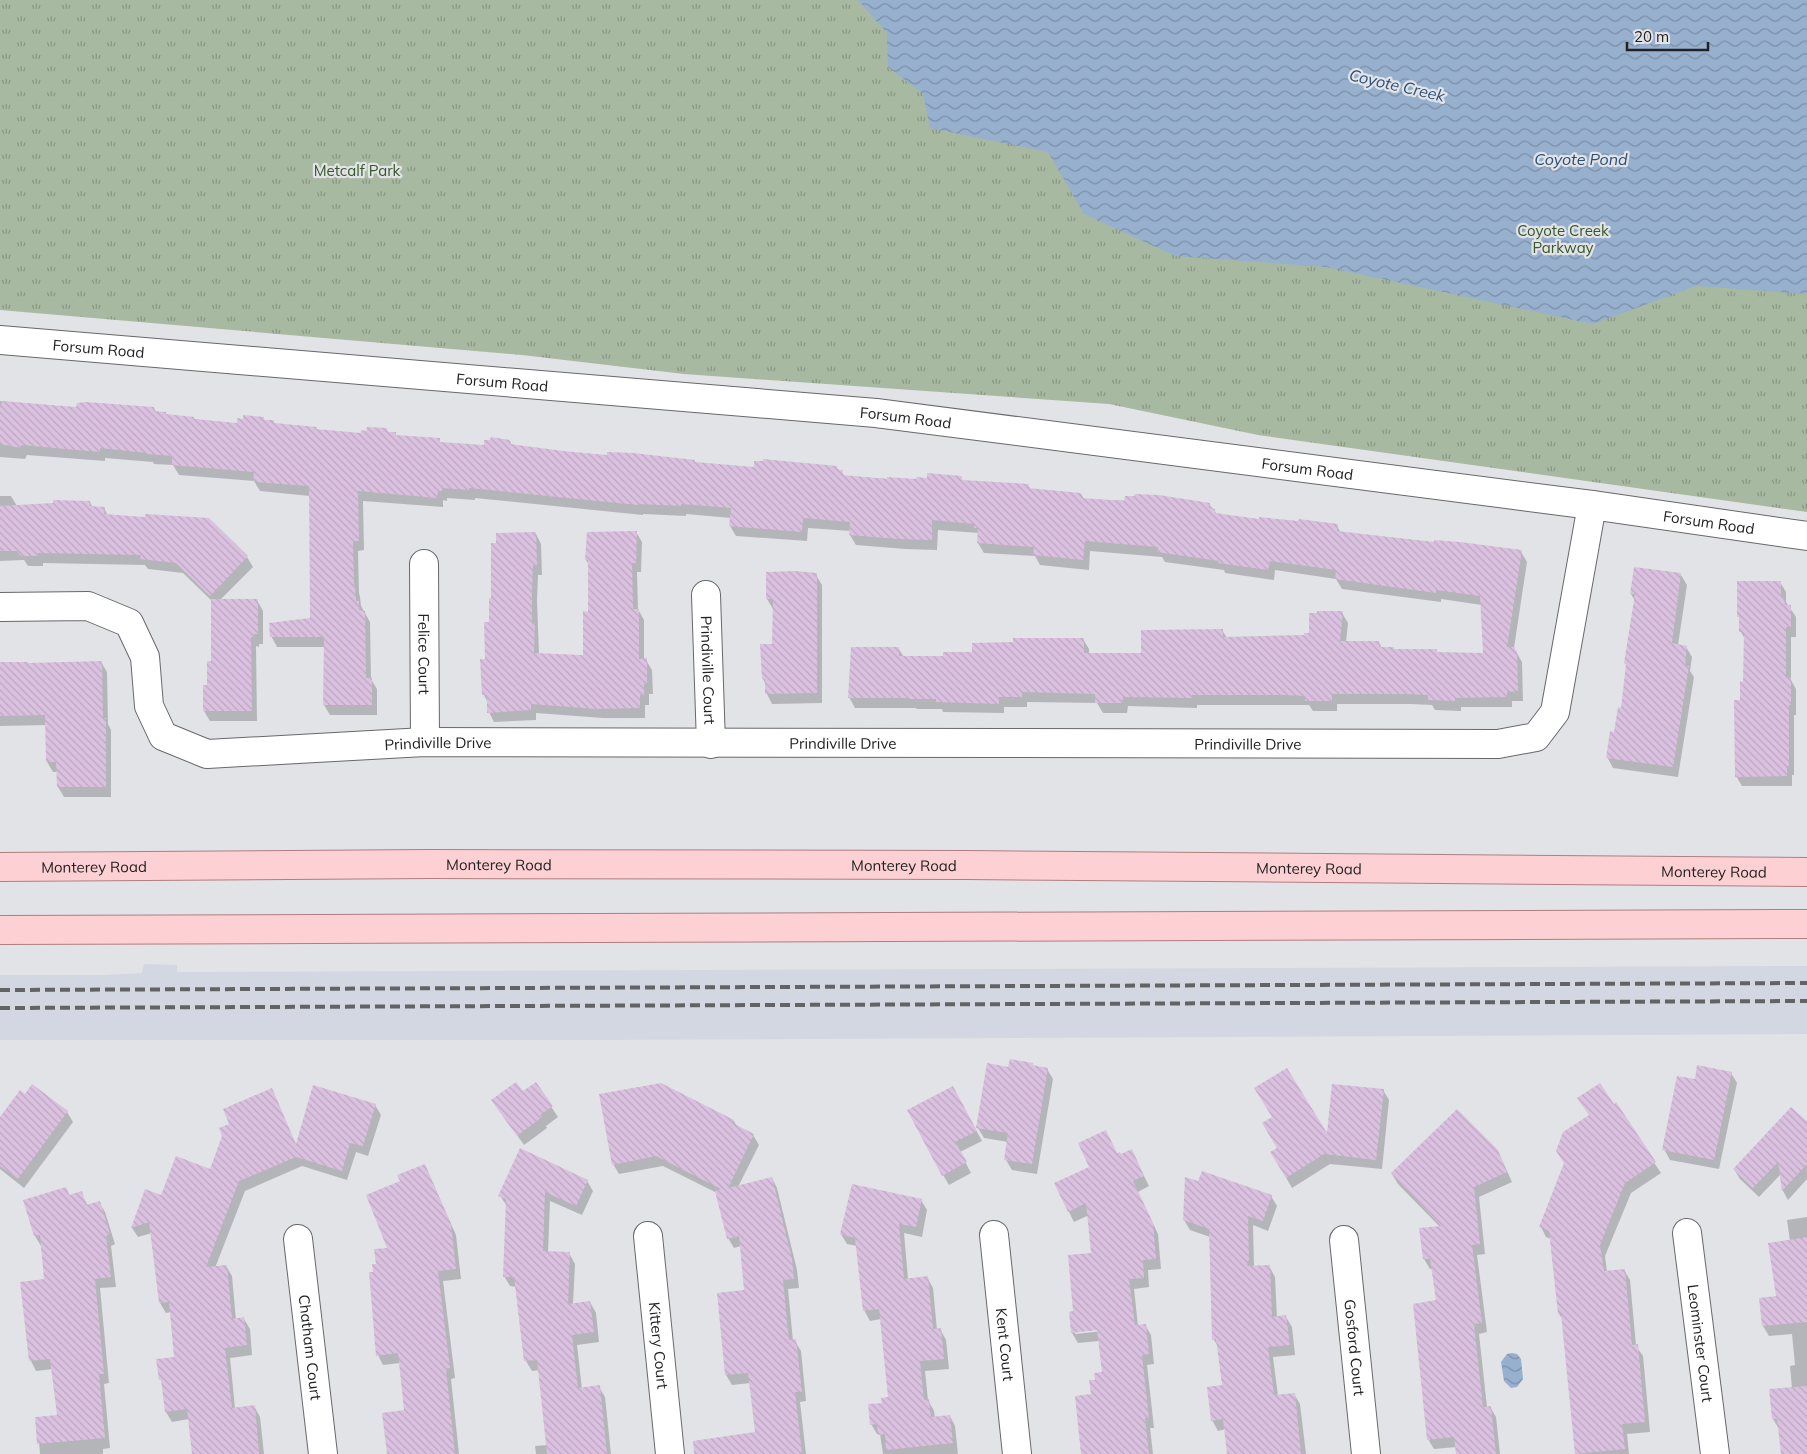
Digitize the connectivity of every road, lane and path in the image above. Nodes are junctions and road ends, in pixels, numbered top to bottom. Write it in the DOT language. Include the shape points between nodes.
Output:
graph roads {
  1 [pos="0,340"];
  2 [pos="1592,505"];
  3 [pos="1807,536"];
  4 [pos="424,564"];
  5 [pos="706,595"];
  6 [pos="0,607"];
  7 [pos="426,742"];
  8 [pos="711,744"];
  9 [pos="0,867"];
  10 [pos="1807,872"];
  11 [pos="1807,924"];
  12 [pos="0,930"];
  13 [pos="1687,1233"];
  14 [pos="994,1235"];
  15 [pos="648,1236"];
  16 [pos="298,1239"];
  17 [pos="1344,1240"];
  18 [pos="323,1454"];
  19 [pos="670,1454"];
  20 [pos="1017,1454"];
  21 [pos="1366,1454"];
  22 [pos="1715,1454"];
  1 -- 2 [label="street, Forsum Road" via="876,413"];
  2 -- 3 [label="street, Forsum Road"];
  2 -- 8 [label="street, Prindiville Drive" via="1555,712 1536,737 1498,744"];
  4 -- 7 [label="street, Felice Court"];
  5 -- 8 [label="street, Prindiville Court"];
  6 -- 7 [label="street, Prindiville Drive" via="88,606 129,624 146,657 148,706 164,736 207,754"];
  7 -- 8 [label="street, Prindiville Drive"];
  9 -- 10 [label="main road, Monterey Road" via="945,865"];
  11 -- 12 [label="main road"];
  13 -- 22 [label="street, Leominster Court"];
  14 -- 20 [label="street, Kent Court"];
  15 -- 19 [label="street, Kittery Court"];
  16 -- 18 [label="street, Chatham Court"];
  17 -- 21 [label="street, Gosford Court"];
}
